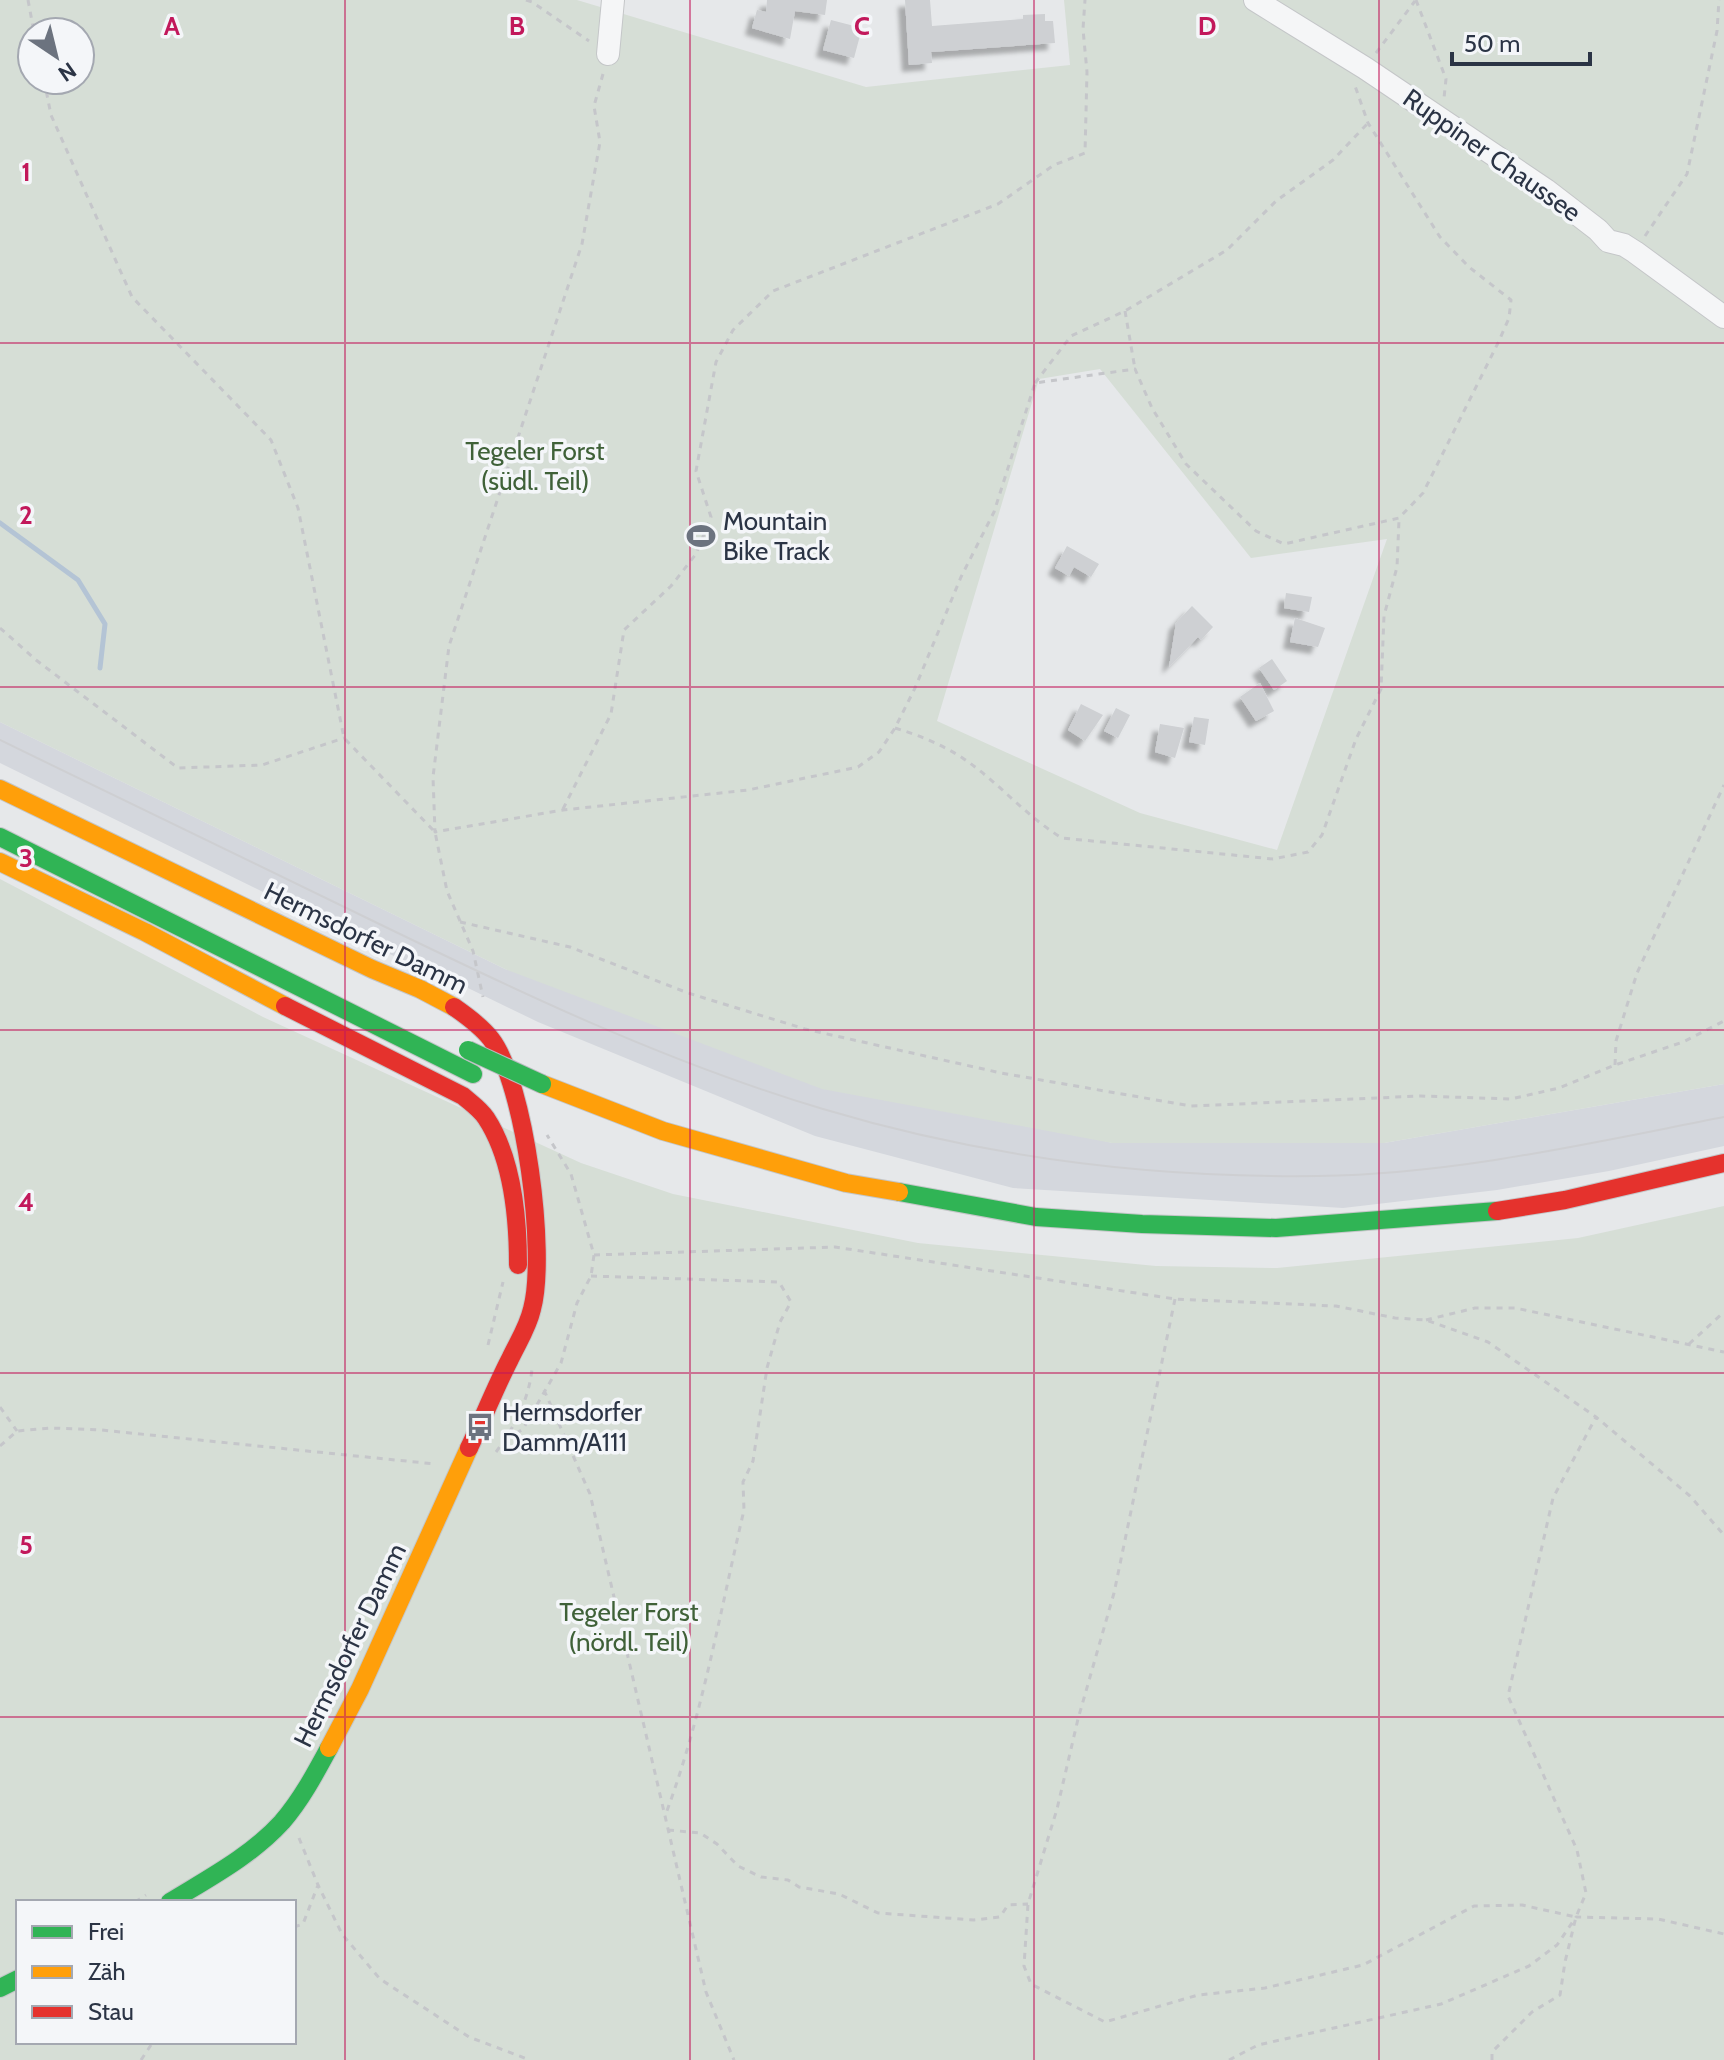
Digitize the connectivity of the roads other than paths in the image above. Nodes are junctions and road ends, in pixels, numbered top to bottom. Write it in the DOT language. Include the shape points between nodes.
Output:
graph roads {
  1 [pos="613,0"];
  2 [pos="1255,0"];
  3 [pos="608,54"];
  4 [pos="1724,317"];
  5 [pos="0,789"];
  6 [pos="0,837"];
  7 [pos="0,862"];
  8 [pos="461,1046"];
  9 [pos="535,1102"];
  10 [pos="1724,1163"];
  11 [pos="510,1358"];
  12 [pos="173,1900"];
  1 -- 3 [label="street"];
  2 -- 4 [label="street, Ruppiner Chaussee" via="1438,117 1546,190 1608,241 1635,252"];
  5 -- 11 [label="main road, Hermsdorfer Damm" via="393,976 481,1027 502,1056 536,1220 537,1289 524,1335"];
  6 -- 9 [label="main road"];
  7 -- 11 [label="main road, Hermsdorfer Damm" via="463,1096 484,1114 502,1153 518,1246"];
  8 -- 10 [label="main road, bridge" via="663,1131 780,1167 1036,1217 1276,1228 1481,1214"];
  11 -- 12 [label="main road, Hermsdorfer Damm" via="367,1675 311,1782 282,1822 247,1854"];
}
